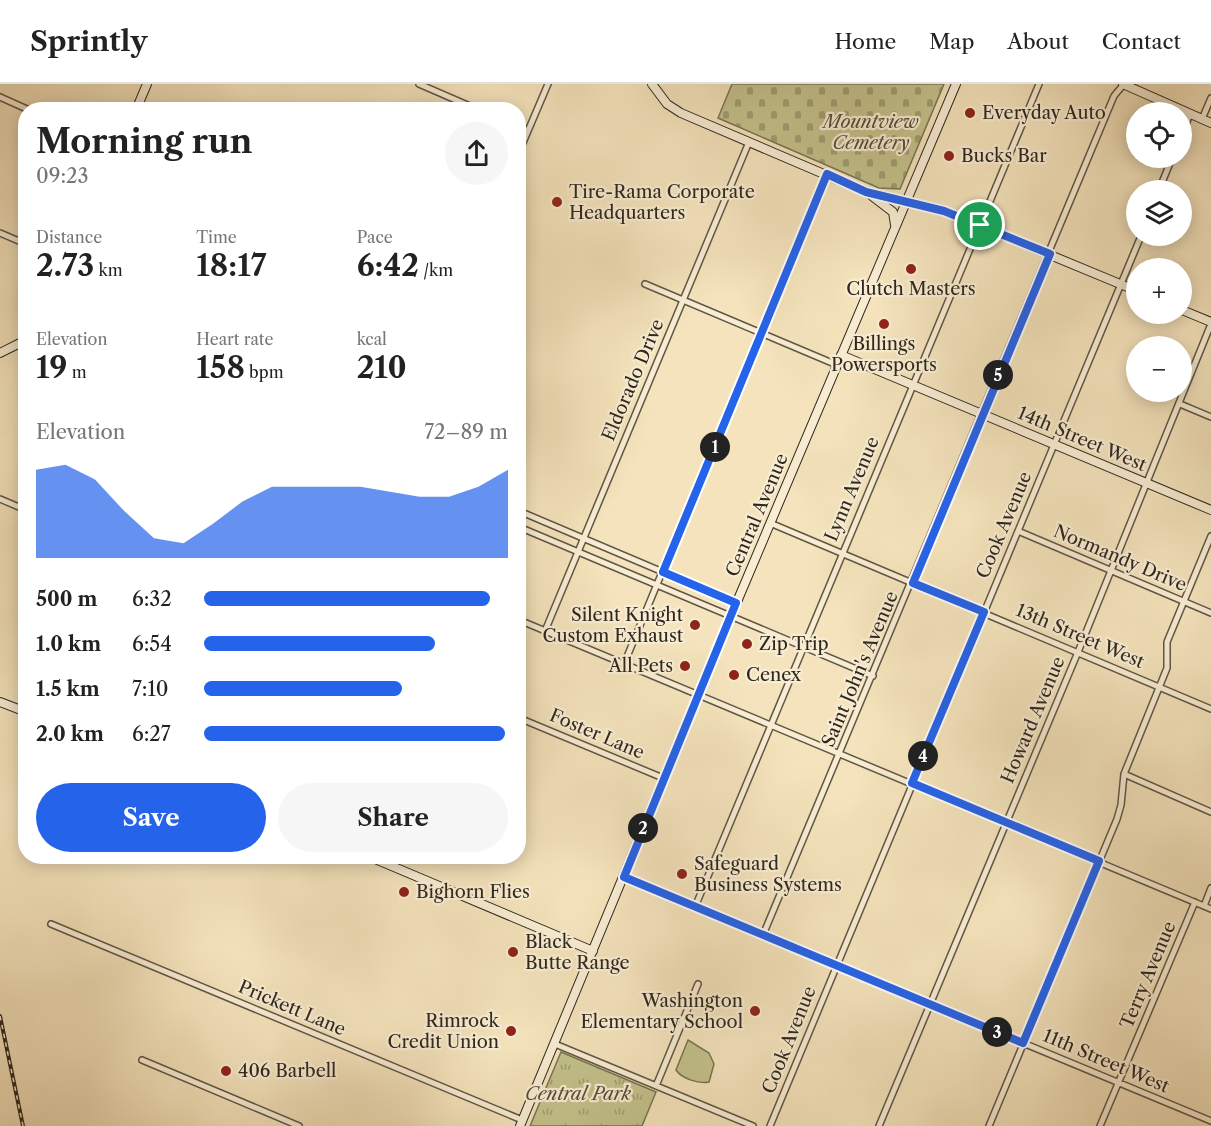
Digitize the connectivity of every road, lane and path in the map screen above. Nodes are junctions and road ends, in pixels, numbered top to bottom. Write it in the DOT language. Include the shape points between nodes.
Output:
graph roads {
  1 [pos="147,84"];
  2 [pos="419,84"];
  3 [pos="548,84"];
  4 [pos="652,84"];
  5 [pos="956,84"];
  6 [pos="1038,84"];
  7 [pos="1124,84"];
  8 [pos="0,97"];
  9 [pos="1211,98"];
  10 [pos="139,102"];
  11 [pos="461,102"];
  12 [pos="1164,102"];
  13 [pos="18,105"];
  14 [pos="1192,115"];
  15 [pos="1202,119"];
  16 [pos="1211,123"];
  17 [pos="528,130"];
  18 [pos="526,135"];
  19 [pos="749,142"];
  20 [pos="827,174"];
  21 [pos="866,192"];
  22 [pos="906,202"];
  23 [pos="980,225"];
  24 [pos="894,230"];
  25 [pos="0,233"];
  26 [pos="18,241"];
  27 [pos="1137,246"];
  28 [pos="1050,254"];
  29 [pos="645,284"];
  30 [pos="1122,284"];
  31 [pos="1126,286"];
  32 [pos="683,299"];
  33 [pos="1192,314"];
  34 [pos="1211,323"];
  35 [pos="761,333"];
  36 [pos="18,344"];
  37 [pos="0,352"];
  38 [pos="841,355"];
  39 [pos="837,365"];
  40 [pos="912,384"];
  41 [pos="1180,404"];
  42 [pos="982,414"];
  43 [pos="1211,417"];
  44 [pos="1054,444"];
  45 [pos="1147,483"];
  46 [pos="0,499"];
  47 [pos="18,507"];
  48 [pos="1211,510"];
  49 [pos="526,515"];
  50 [pos="770,523"];
  51 [pos="526,529"];
  52 [pos="1018,531"];
  53 [pos="1211,536"];
  54 [pos="583,539"];
  55 [pos="578,552"];
  56 [pos="841,553"];
  57 [pos="1111,570"];
  58 [pos="663,572"];
  59 [pos="913,583"];
  60 [pos="658,585"];
  61 [pos="1183,601"];
  62 [pos="736,603"];
  63 [pos="984,612"];
  64 [pos="1211,613"];
  65 [pos="731,616"];
  66 [pos="526,623"];
  67 [pos="545,631"];
  68 [pos="802,645"];
  69 [pos="1078,652"];
  70 [pos="624,664"];
  71 [pos="873,676"];
  72 [pos="1160,687"];
  73 [pos="698,695"];
  74 [pos="0,702"];
  75 [pos="18,709"];
  76 [pos="1211,709"];
  77 [pos="526,721"];
  78 [pos="770,724"];
  79 [pos="840,753"];
  80 [pos="1124,774"];
  81 [pos="663,778"];
  82 [pos="912,783"];
  83 [pos="1211,812"];
  84 [pos="1005,821"];
  85 [pos="1099,861"];
  86 [pos="387,864"];
  87 [pos="624,877"];
  88 [pos="1211,888"];
  89 [pos="1195,902"];
  90 [pos="1204,906"];
  91 [pos="696,907"];
  92 [pos="1211,909"];
  93 [pos="51,924"];
  94 [pos="763,935"];
  95 [pos="593,951"];
  96 [pos="836,965"];
  97 [pos="698,984"];
  98 [pos="931,1005"];
  99 [pos="1023,1043"];
  100 [pos="555,1044"];
  101 [pos="142,1060"];
  102 [pos="1118,1082"];
  103 [pos="656,1086"];
  104 [pos="1211,1121"];
  105 [pos="521,1123"];
  106 [pos="299,1126"];
  107 [pos="753,1126"];
  108 [pos="770,1126"];
  109 [pos="879,1126"];
  110 [pos="989,1126"];
  111 [pos="1100,1126"];
  1 -- 10 [label="street"];
  2 -- 11 [label="street"];
  3 -- 17 [label="street"];
  4 -- 19 [label="street" via="667,104 681,113"];
  5 -- 22 [label="street, Central Avenue"];
  6 -- 23 [label="street, Lynn Avenue"];
  7 -- 12 [label="street"];
  7 -- 28 [label="street, Saint John's Avenue" via="1114,96"];
  8 -- 13 [label="street"];
  9 -- 15 [label="street"];
  14 -- 15 [label="street"];
  15 -- 16 [label="street"];
  17 -- 18 [label="street"];
  19 -- 20 [label="street"];
  19 -- 32 [label="street, Eldorado Drive"];
  20 -- 21 [label="street"];
  20 -- 35 [label="street"];
  21 -- 22 [label="street"];
  21 -- 24 [label="street" via="893,212"];
  22 -- 23 [label="street"];
  22 -- 24 [label="street, Central Avenue"];
  23 -- 28 [label="street"];
  23 -- 40 [label="street, Lynn Avenue"];
  24 -- 38 [label="street, Central Avenue"];
  25 -- 26 [label="street"];
  27 -- 30 [label="street, Cook Avenue"];
  28 -- 30 [label="street"];
  28 -- 42 [label="street, Saint John's Avenue"];
  29 -- 32 [label="street"];
  30 -- 31 [label="street"];
  30 -- 44 [label="street, Cook Avenue"];
  32 -- 35 [label="street"];
  32 -- 54 [label="street, Eldorado Drive"];
  33 -- 34 [label="street"];
  34 -- 41 [label="street, Howard Avenue"];
  35 -- 39 [label="street"];
  35 -- 58 [label="street"];
  36 -- 37 [label="street"];
  38 -- 39 [label="street, Central Avenue"];
  38 -- 40 [label="street, 14th Street West"];
  39 -- 50 [label="street, Central Avenue"];
  40 -- 42 [label="street, 14th Street West"];
  40 -- 56 [label="street, Lynn Avenue"];
  41 -- 43 [label="street"];
  41 -- 45 [label="street, Howard Avenue"];
  42 -- 44 [label="street, 14th Street West"];
  42 -- 59 [label="street, Saint John's Avenue"];
  44 -- 45 [label="street, 14th Street West"];
  44 -- 52 [label="street, Cook Avenue"];
  45 -- 48 [label="street, 14th Street West"];
  45 -- 57 [label="street, Howard Avenue"];
  46 -- 47 [label="street"];
  49 -- 54 [label="street"];
  50 -- 56 [label="street, 13th Street West"];
  50 -- 62 [label="street, Central Avenue"];
  51 -- 55 [label="street"];
  52 -- 57 [label="street, Normandy Drive"];
  52 -- 63 [label="street, Cook Avenue"];
  53 -- 61 [label="street"];
  54 -- 55 [label="street, Eldorado Drive"];
  54 -- 58 [label="street"];
  55 -- 60 [label="street"];
  55 -- 67 [label="street, Eldorado Drive"];
  56 -- 59 [label="street, 13th Street West"];
  56 -- 68 [label="street, Lynn Avenue"];
  57 -- 61 [label="street, Normandy Drive"];
  57 -- 69 [label="street, Howard Avenue"];
  58 -- 60 [label="street"];
  58 -- 62 [label="street"];
  59 -- 63 [label="street, 13th Street West"];
  59 -- 71 [label="street, Saint John's Avenue"];
  60 -- 65 [label="street"];
  60 -- 70 [label="street"];
  61 -- 64 [label="street, Normandy Drive"];
  61 -- 72 [label="street" via="1167,642 1167,668"];
  62 -- 65 [label="street, Central Avenue"];
  63 -- 69 [label="street, 13th Street West"];
  63 -- 82 [label="street, Cook Avenue"];
  65 -- 68 [label="street"];
  65 -- 73 [label="street, Central Avenue"];
  66 -- 67 [label="street"];
  67 -- 70 [label="street"];
  68 -- 71 [label="street"];
  68 -- 78 [label="street, Lynn Avenue"];
  69 -- 72 [label="street, 13th Street West"];
  69 -- 84 [label="street, Howard Avenue"];
  70 -- 73 [label="street"];
  71 -- 79 [label="street, Saint John's Avenue"];
  72 -- 76 [label="street, 13th Street West"];
  72 -- 80 [label="street"];
  73 -- 78 [label="street"];
  73 -- 81 [label="street, Central Avenue"];
  74 -- 75 [label="street"];
  77 -- 81 [label="street, Foster Lane"];
  78 -- 79 [label="street"];
  78 -- 91 [label="street, Lynn Avenue"];
  79 -- 82 [label="street"];
  79 -- 94 [label="street, Saint John's Avenue"];
  80 -- 83 [label="street"];
  80 -- 85 [label="street" via="1121,805"];
  81 -- 87 [label="street, Central Avenue"];
  82 -- 84 [label="street"];
  82 -- 96 [label="street, Cook Avenue"];
  84 -- 85 [label="street"];
  84 -- 98 [label="street, Howard Avenue"];
  85 -- 89 [label="street"];
  85 -- 99 [label="street"];
  86 -- 95 [label="street"];
  87 -- 91 [label="street, 11th Street West"];
  87 -- 95 [label="street, Central Avenue"];
  88 -- 90 [label="street"];
  89 -- 90 [label="street"];
  89 -- 102 [label="street, Terry Avenue"];
  90 -- 92 [label="street"];
  91 -- 94 [label="street, 11th Street West"];
  93 -- 105 [label="street, Prickett Lane"];
  94 -- 96 [label="street, 11th Street West"];
  95 -- 100 [label="street, Central Avenue"];
  96 -- 98 [label="street, 11th Street West"];
  96 -- 108 [label="street, Cook Avenue"];
  97 -- 103 [label="street"];
  98 -- 99 [label="street, 11th Street West"];
  98 -- 109 [label="street, Howard Avenue"];
  99 -- 102 [label="street, 11th Street West"];
  99 -- 110 [label="street"];
  100 -- 103 [label="street"];
  100 -- 105 [label="street, Central Avenue"];
  101 -- 106 [label="street"];
  102 -- 104 [label="street, 11th Street West"];
  102 -- 111 [label="street, Terry Avenue"];
  103 -- 107 [label="street"];
}
